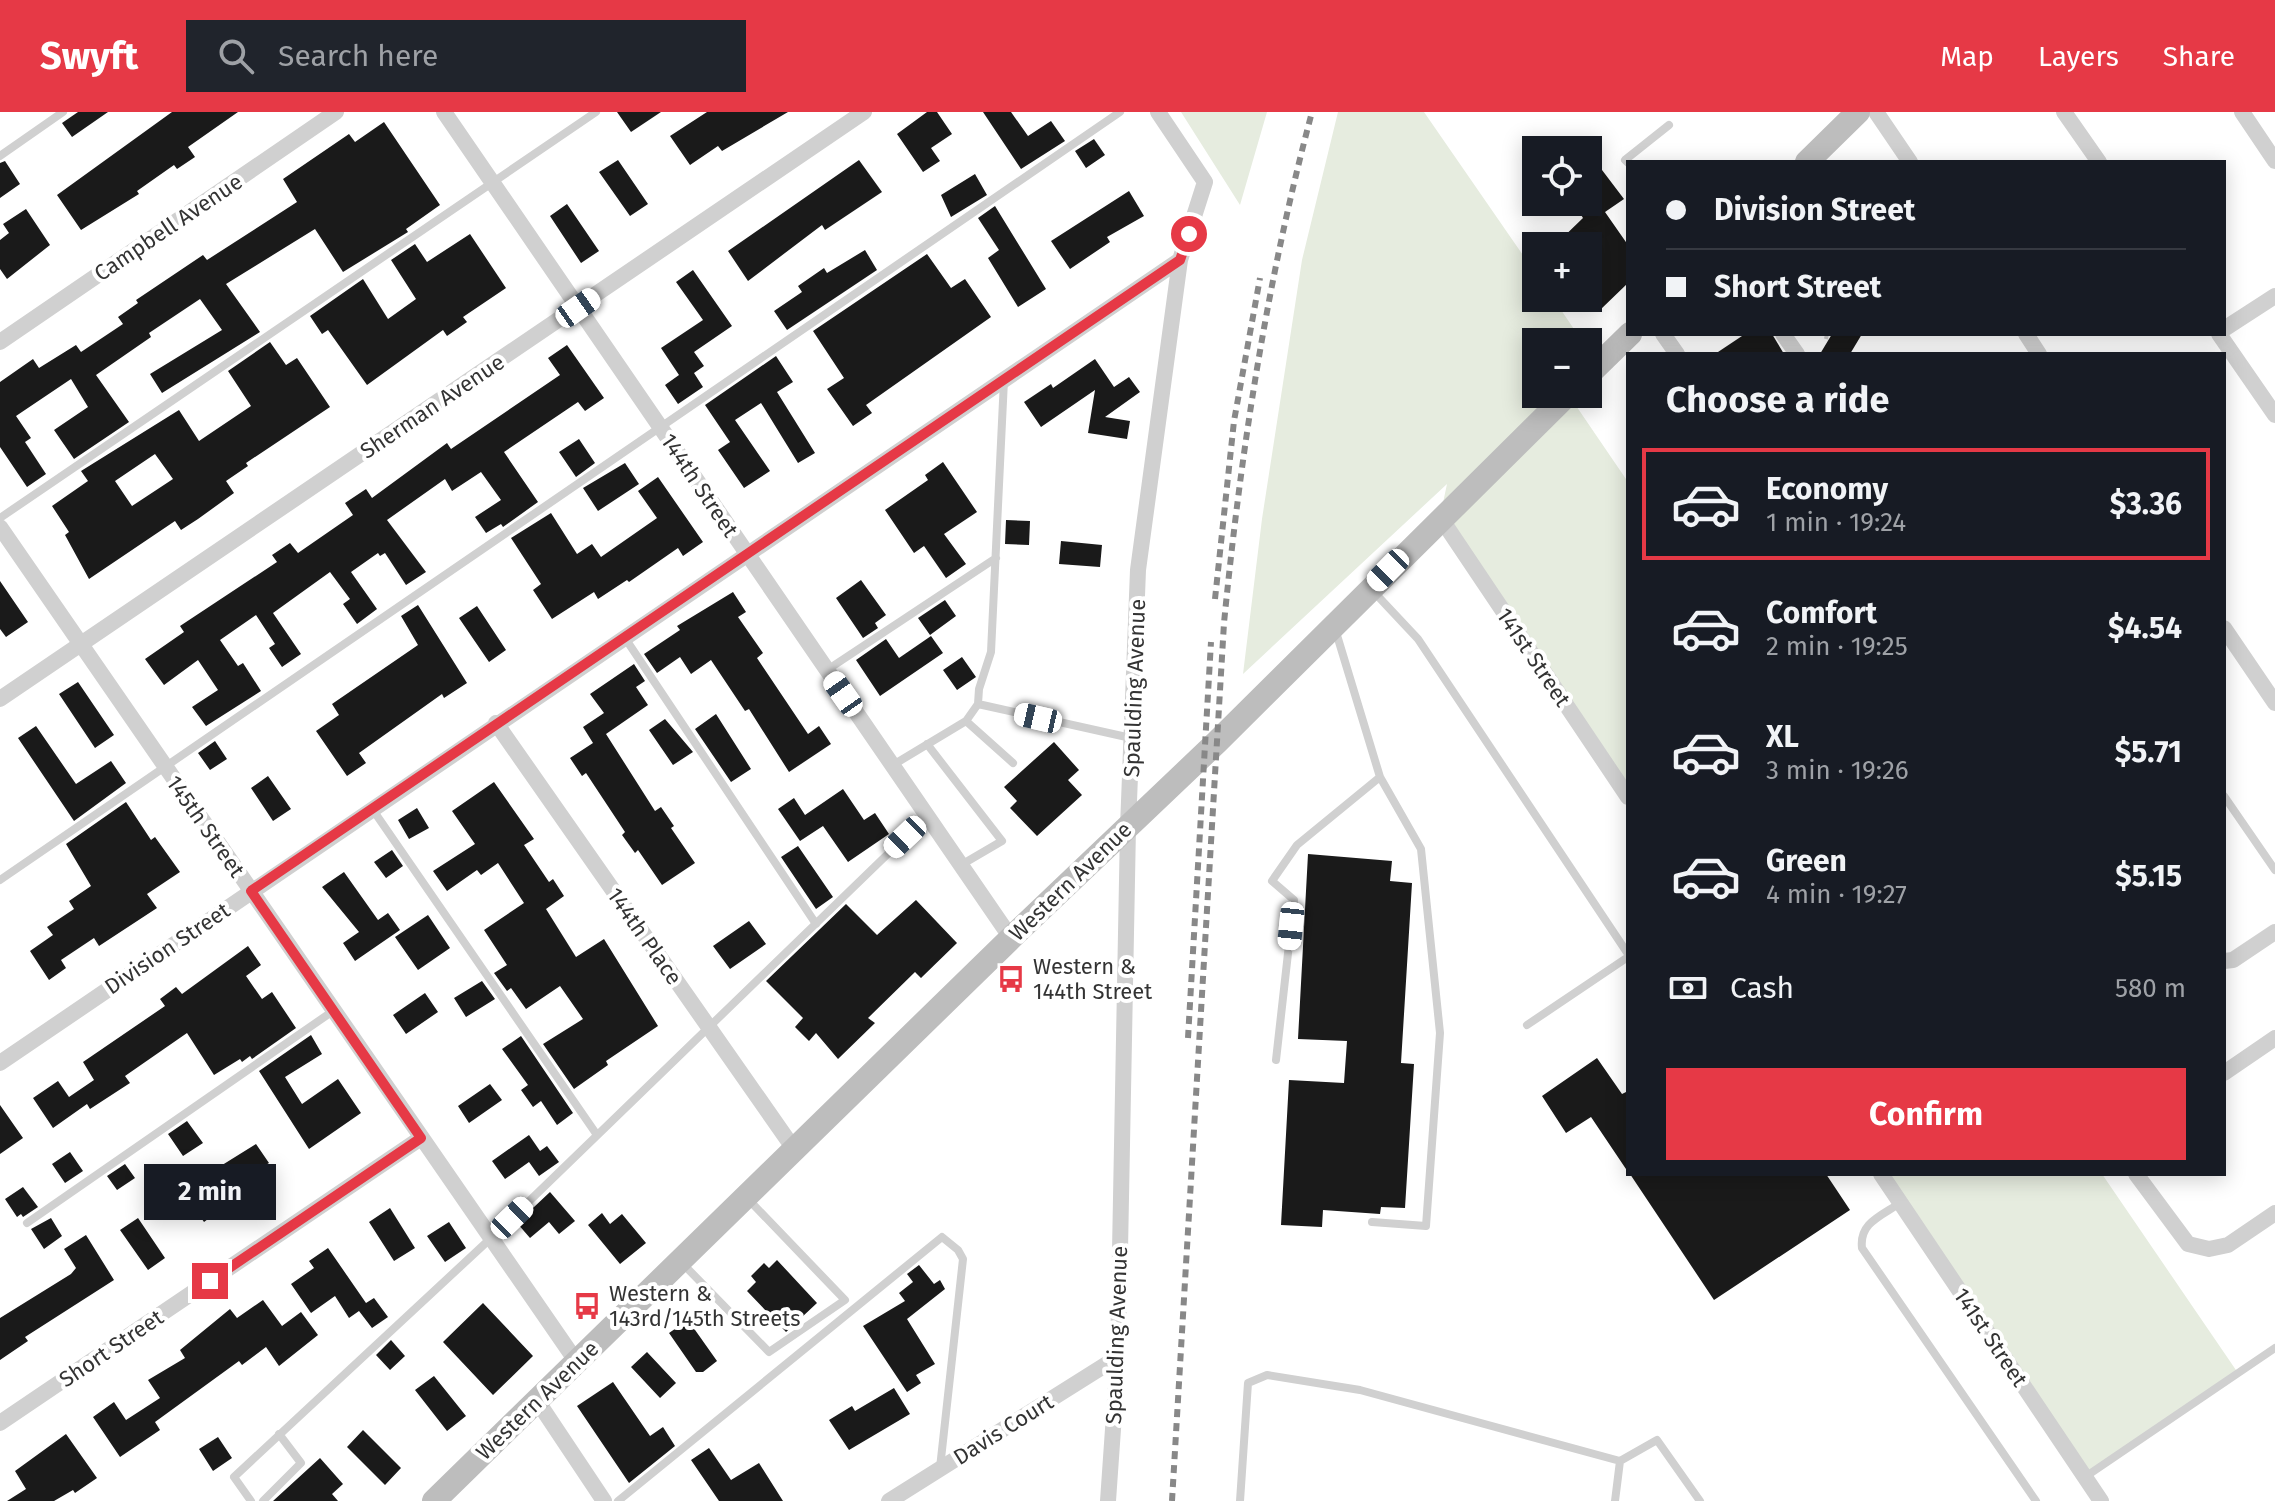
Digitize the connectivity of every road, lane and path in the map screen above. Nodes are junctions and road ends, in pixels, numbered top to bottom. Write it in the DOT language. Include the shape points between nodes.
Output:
graph roads {
  1 [pos="63,112"];
  2 [pos="336,112"];
  3 [pos="444,112"];
  4 [pos="596,112"];
  5 [pos="864,112"];
  6 [pos="1120,112"];
  7 [pos="1158,112"];
  8 [pos="1858,112"];
  9 [pos="1876,112"];
  10 [pos="2064,112"];
  11 [pos="2242,112"];
  12 [pos="1669,125"];
  13 [pos="0,156"];
  14 [pos="1809,160"];
  15 [pos="1909,160"];
  16 [pos="2098,160"];
  17 [pos="1626,161"];
  18 [pos="2275,161"];
  19 [pos="493,184"];
  20 [pos="1180,260"];
  21 [pos="2275,296"];
  22 [pos="578,308"];
  23 [pos="2226,328"];
  24 [pos="1628,336"];
  25 [pos="2220,336"];
  26 [pos="0,342"];
  27 [pos="1602,361"];
  28 [pos="1004,380"];
  29 [pos="1553,408"];
  30 [pos="2275,415"];
  31 [pos="660,427"];
  32 [pos="1440,517"];
  33 [pos="0,518"];
  34 [pos="0,527"];
  35 [pos="747,553"];
  36 [pos="996,558"];
  37 [pos="1370,587"];
  38 [pos="1333,624"];
  39 [pos="2226,631"];
  40 [pos="624,637"];
  41 [pos="82,643"];
  42 [pos="827,670"];
  43 [pos="0,699"];
  44 [pos="2275,703"];
  45 [pos="978,704"];
  46 [pos="966,721"];
  47 [pos="496,723"];
  48 [pos="1133,738"];
  49 [pos="927,744"];
  50 [pos="1013,763"];
  51 [pos="893,765"];
  52 [pos="165,767"];
  53 [pos="1380,777"];
  54 [pos="1626,794"];
  55 [pos="2226,799"];
  56 [pos="372,808"];
  57 [pos="927,815"];
  58 [pos="1128,827"];
  59 [pos="961,865"];
  60 [pos="2275,870"];
  61 [pos="0,880"];
  62 [pos="251,891"];
  63 [pos="816,924"];
  64 [pos="2275,932"];
  65 [pos="1011,938"];
  66 [pos="1626,952"];
  67 [pos="1626,956"];
  68 [pos="2226,961"];
  69 [pos="333,1011"];
  70 [pos="1527,1025"];
  71 [pos="709,1028"];
  72 [pos="2275,1038"];
  73 [pos="1276,1060"];
  74 [pos="0,1063"];
  75 [pos="2226,1072"];
  76 [pos="597,1135"];
  77 [pos="421,1138"];
  78 [pos="794,1149"];
  79 [pos="1882,1176"];
  80 [pos="2137,1176"];
  81 [pos="745,1197"];
  82 [pos="1901,1203"];
  83 [pos="2275,1213"];
  84 [pos="1372,1222"];
  85 [pos="27,1223"];
  86 [pos="490,1239"];
  87 [pos="680,1261"];
  88 [pos="2275,1348"];
  89 [pos="1118,1357"];
  90 [pos="576,1361"];
  91 [pos="536,1399"];
  92 [pos="0,1423"];
  93 [pos="279,1434"];
  94 [pos="1620,1461"];
  95 [pos="940,1469"];
  96 [pos="2085,1477"];
  97 [pos="251,1501"];
  98 [pos="263,1501"];
  99 [pos="434,1501"];
  100 [pos="604,1501"];
  101 [pos="618,1501"];
  102 [pos="889,1501"];
  103 [pos="1108,1501"];
  104 [pos="1240,1501"];
  105 [pos="1615,1501"];
  106 [pos="1700,1501"];
  107 [pos="2036,1501"];
  108 [pos="2101,1501"];
  1 -- 13 [label="lane"];
  2 -- 26 [label="street, Campbell Avenue"];
  3 -- 19 [label="street, 144th Street"];
  4 -- 19 [label="lane"];
  5 -- 22 [label="street, Sherman Avenue"];
  6 -- 31 [label="lane"];
  7 -- 20 [label="street" via="1205,182"];
  8 -- 14 [label="main road"];
  9 -- 15 [label="street"];
  10 -- 16 [label="street"];
  11 -- 18 [label="street"];
  12 -- 17 [label="lane"];
  19 -- 22 [label="street, 144th Street"];
  19 -- 33 [label="lane"];
  20 -- 28 [label="street, Division Street"];
  20 -- 48 [label="street, Spaulding Avenue" via="1138,570"];
  21 -- 23 [label="street"];
  22 -- 31 [label="street, 144th Street"];
  22 -- 41 [label="street, Sherman Avenue"];
  24 -- 27 [label="main road"];
  25 -- 30 [label="street"];
  28 -- 35 [label="street, Division Street"];
  28 -- 36 [label="lane"];
  29 -- 32 [label="main road, Western Avenue"];
  31 -- 35 [label="street, 144th Street"];
  31 -- 52 [label="lane"];
  32 -- 37 [label="main road, Western Avenue"];
  32 -- 54 [label="street, 141st Street"];
  34 -- 41 [label="street, 145th Street"];
  35 -- 40 [label="street, Division Street"];
  35 -- 42 [label="street, 144th Street"];
  36 -- 42 [label="lane"];
  36 -- 45 [label="lane" via="991,652"];
  37 -- 38 [label="main road, Western Avenue"];
  37 -- 66 [label="lane" via="1418,639"];
  38 -- 53 [label="lane"];
  38 -- 58 [label="main road, Western Avenue"];
  39 -- 44 [label="street"];
  40 -- 47 [label="street, Division Street"];
  40 -- 63 [label="lane"];
  41 -- 43 [label="street, Sherman Avenue"];
  41 -- 52 [label="street, 145th Street"];
  42 -- 51 [label="street, 144th Street"];
  45 -- 46 [label="lane"];
  45 -- 48 [label="lane"];
  46 -- 49 [label="lane"];
  46 -- 50 [label="lane"];
  47 -- 56 [label="street, Division Street"];
  47 -- 71 [label="street, 144th Place"];
  48 -- 58 [label="street, Spaulding Avenue"];
  49 -- 51 [label="lane"];
  49 -- 59 [label="lane" via="1002,841"];
  51 -- 57 [label="street, 144th Street"];
  52 -- 61 [label="lane"];
  52 -- 62 [label="street, 145th Street"];
  53 -- 73 [label="lane" via="1297,845 1272,881 1294,900"];
  53 -- 84 [label="lane" via="1421,849 1440,1033 1426,1226"];
  55 -- 60 [label="lane"];
  56 -- 62 [label="street, Division Street"];
  56 -- 76 [label="lane"];
  57 -- 59 [label="street, 144th Street"];
  57 -- 63 [label="lane"];
  58 -- 65 [label="main road, Western Avenue"];
  58 -- 89 [label="street, Spaulding Avenue"];
  59 -- 65 [label="street, 144th Street"];
  62 -- 69 [label="street, 145th Street"];
  62 -- 74 [label="street, Division Street"];
  63 -- 71 [label="lane"];
  64 -- 68 [label="street"];
  65 -- 78 [label="main road, Western Avenue"];
  67 -- 70 [label="lane"];
  69 -- 77 [label="street, 145th Street"];
  69 -- 85 [label="lane"];
  71 -- 76 [label="lane"];
  71 -- 78 [label="street, 144th Place"];
  72 -- 75 [label="street"];
  76 -- 86 [label="lane"];
  77 -- 86 [label="street, 145th Street"];
  77 -- 92 [label="street, Short Street"];
  78 -- 81 [label="main road, Western Avenue"];
  79 -- 82 [label="street, 141st Street"];
  80 -- 83 [label="street" via="2188,1244 2209,1249 2228,1245"];
  81 -- 87 [label="main road, Western Avenue"];
  81 -- 87 [label="lane" via="845,1300 769,1352"];
  82 -- 96 [label="street, 141st Street"];
  82 -- 107 [label="lane" via="1866,1226 1862,1248"];
  86 -- 90 [label="street, 145th Street"];
  86 -- 93 [label="lane"];
  87 -- 90 [label="main road, Western Avenue"];
  88 -- 96 [label="lane"];
  89 -- 95 [label="street, Davis Court"];
  89 -- 103 [label="street, Spaulding Avenue"];
  90 -- 91 [label="main road, Western Avenue"];
  91 -- 99 [label="main road, Western Avenue"];
  91 -- 100 [label="street"];
  93 -- 97 [label="lane" via="234,1477"];
  93 -- 98 [label="lane" via="301,1463"];
  94 -- 104 [label="lane" via="1360,1390 1267,1375 1248,1383"];
  94 -- 105 [label="lane"];
  94 -- 106 [label="lane" via="1657,1440"];
  95 -- 101 [label="lane" via="963,1259 942,1237"];
  95 -- 102 [label="street, Davis Court"];
  96 -- 108 [label="street, 141st Street"];
}
